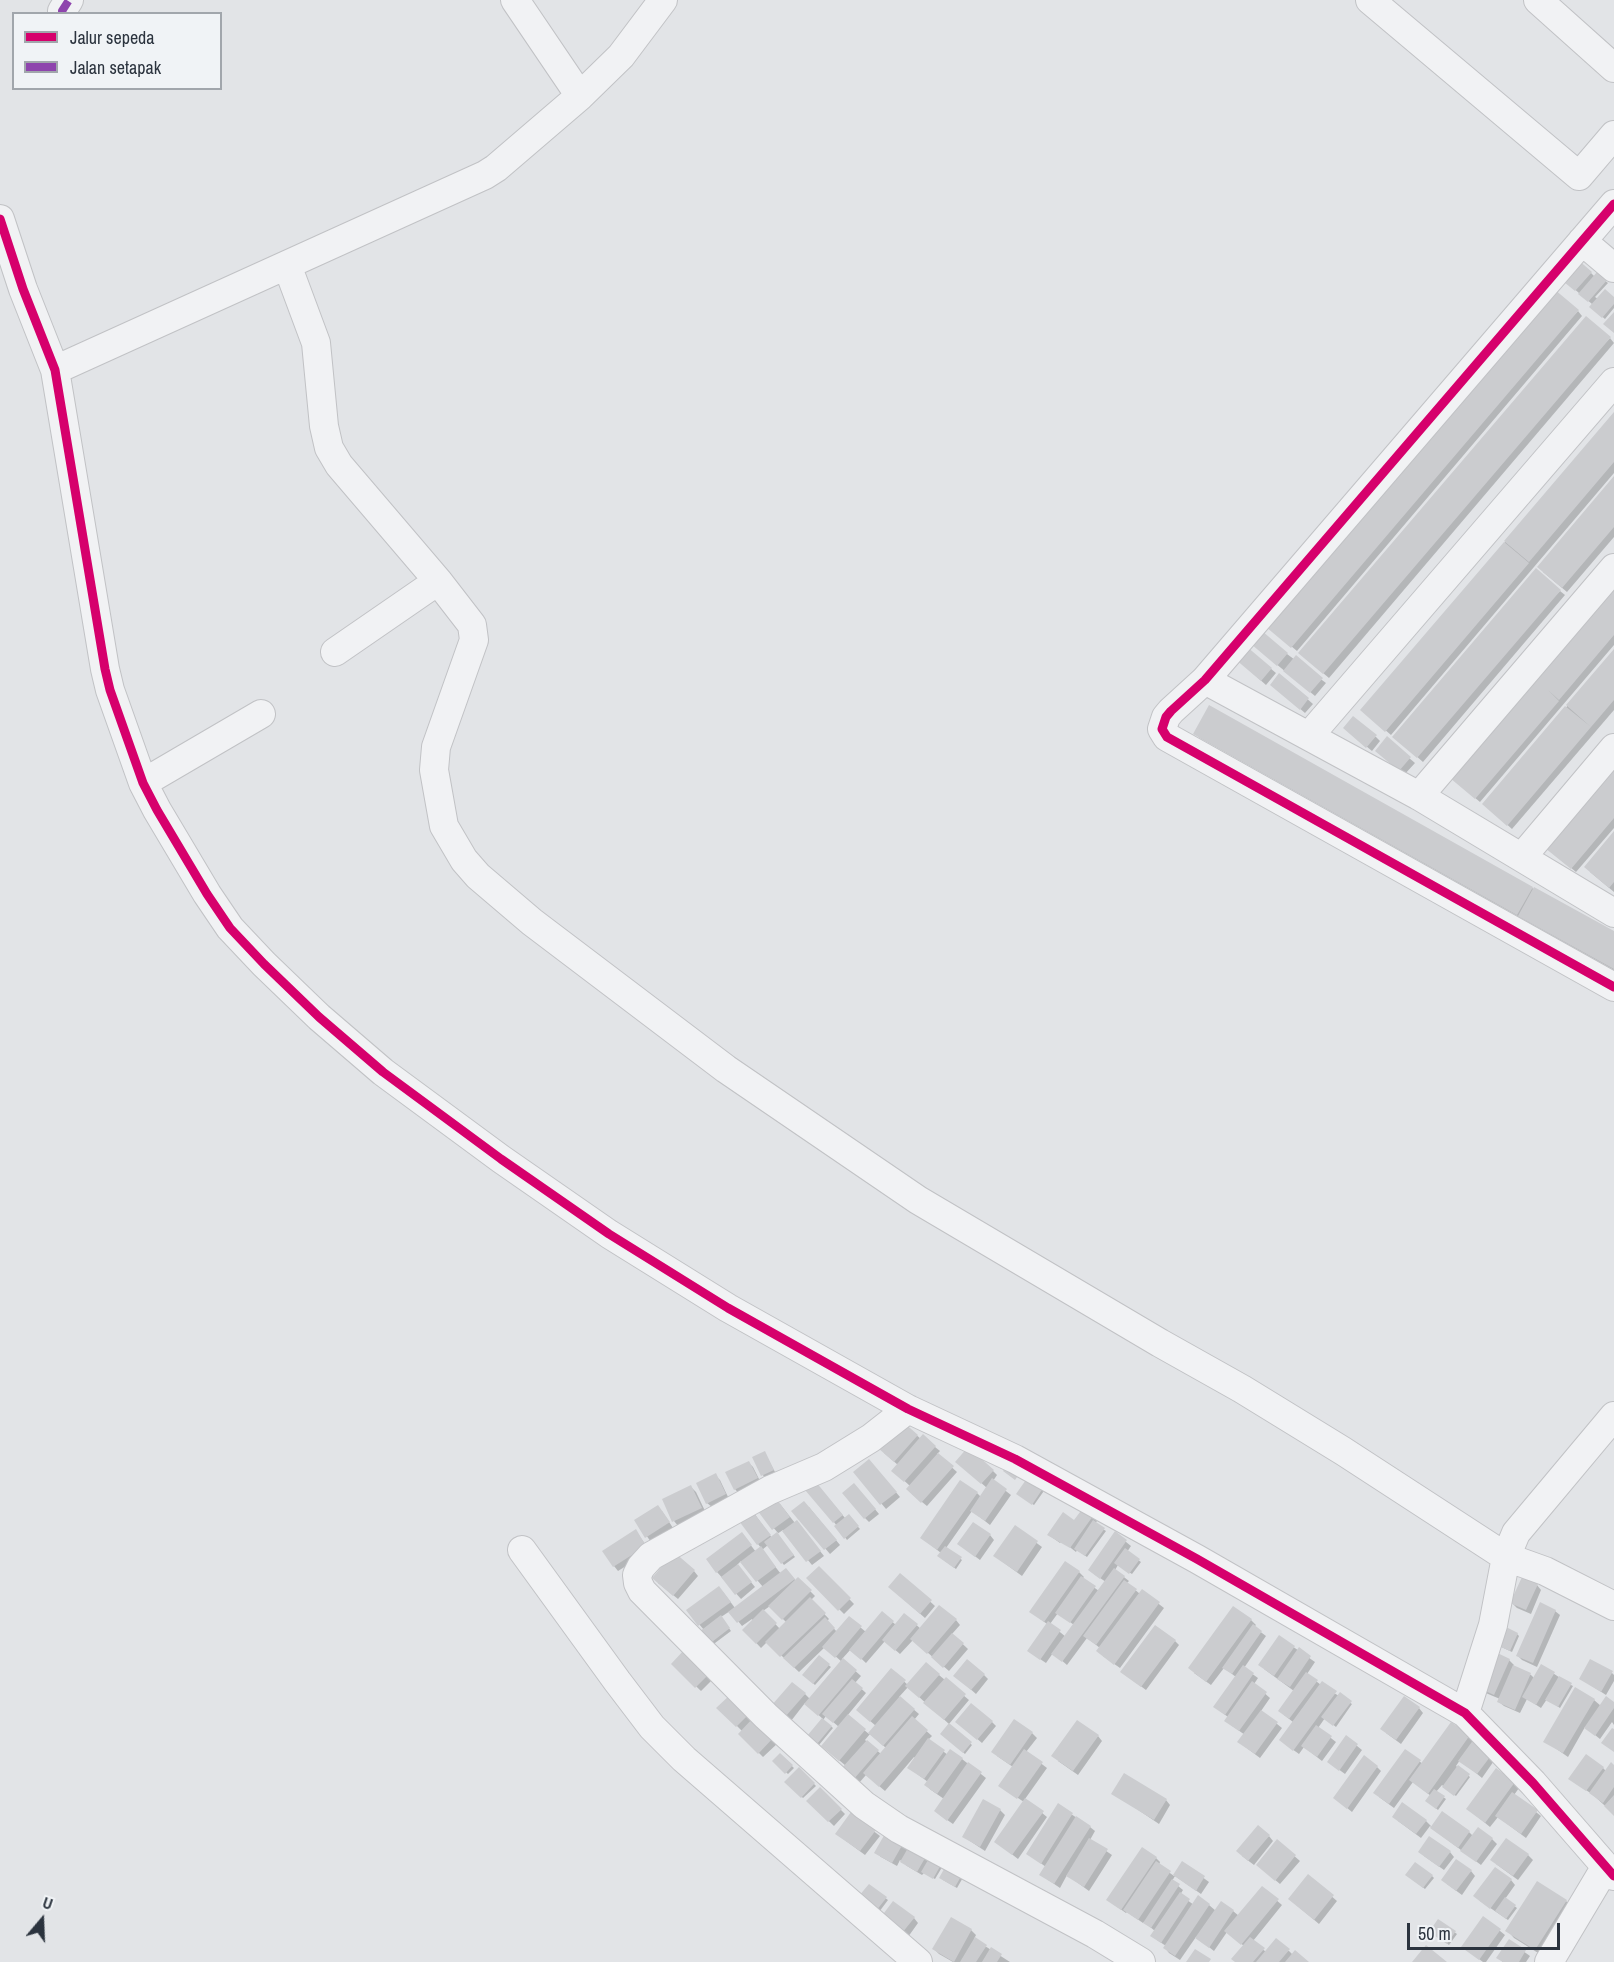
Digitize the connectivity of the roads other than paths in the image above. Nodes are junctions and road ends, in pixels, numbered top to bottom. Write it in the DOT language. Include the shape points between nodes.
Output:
graph roads {
  1 [pos="663,0"];
  2 [pos="1370,0"];
  3 [pos="1538,0"];
  4 [pos="517,1"];
  5 [pos="1614,68"];
  6 [pos="580,96"];
  7 [pos="1614,135"];
  8 [pos="1614,204"];
  9 [pos="0,219"];
  10 [pos="1582,241"];
  11 [pos="286,265"];
  12 [pos="1614,268"];
  13 [pos="55,370"];
  14 [pos="1614,382"];
  15 [pos="1614,568"];
  16 [pos="438,581"];
  17 [pos="335,652"];
  18 [pos="1205,680"];
  19 [pos="261,714"];
  20 [pos="1309,736"];
  21 [pos="1614,748"];
  22 [pos="143,783"];
  23 [pos="1419,796"];
  24 [pos="1522,857"];
  25 [pos="1614,913"];
  26 [pos="1614,987"];
  27 [pos="908,1409"];
  28 [pos="1614,1416"];
  29 [pos="522,1550"];
  30 [pos="1506,1557"];
  31 [pos="1614,1606"];
  32 [pos="1465,1713"];
  33 [pos="1610,1872"];
  34 [pos="918,1962"];
  35 [pos="1141,1962"];
  36 [pos="1549,1962"];
  1 -- 6 [label="street" via="621,56"];
  2 -- 7 [label="street" via="1579,176"];
  3 -- 5 [label="street"];
  4 -- 6 [label="street"];
  6 -- 11 [label="street" via="485,175"];
  8 -- 10 [label="street"];
  9 -- 13 [label="street"];
  10 -- 12 [label="street"];
  10 -- 18 [label="street"];
  11 -- 13 [label="street"];
  11 -- 16 [label="street" via="316,343 329,448 339,465"];
  13 -- 22 [label="street" via="105,669"];
  14 -- 20 [label="street"];
  15 -- 23 [label="street"];
  16 -- 17 [label="street"];
  16 -- 30 [label="street" via="468,618 474,634 436,747 434,770 444,826 478,876 532,922 726,1069 908,1194 1242,1389"];
  18 -- 20 [label="street"];
  18 -- 26 [label="street" via="1166,717 1162,729 1167,737"];
  19 -- 22 [label="street"];
  20 -- 23 [label="street"];
  21 -- 24 [label="street"];
  22 -- 27 [label="street" via="230,928 319,1017 383,1072 609,1234 728,1308"];
  23 -- 24 [label="street"];
  24 -- 25 [label="street"];
  27 -- 32 [label="street" via="1015,1459"];
  27 -- 35 [label="street" via="824,1467 770,1490 651,1556 637,1575 642,1591 766,1716 864,1805 899,1829"];
  28 -- 30 [label="street" via="1516,1533"];
  29 -- 34 [label="street" via="652,1727"];
  30 -- 31 [label="street" via="1545,1571"];
  30 -- 32 [label="street" via="1493,1625"];
  32 -- 33 [label="street" via="1533,1783"];
  33 -- 36 [label="street"];
}
